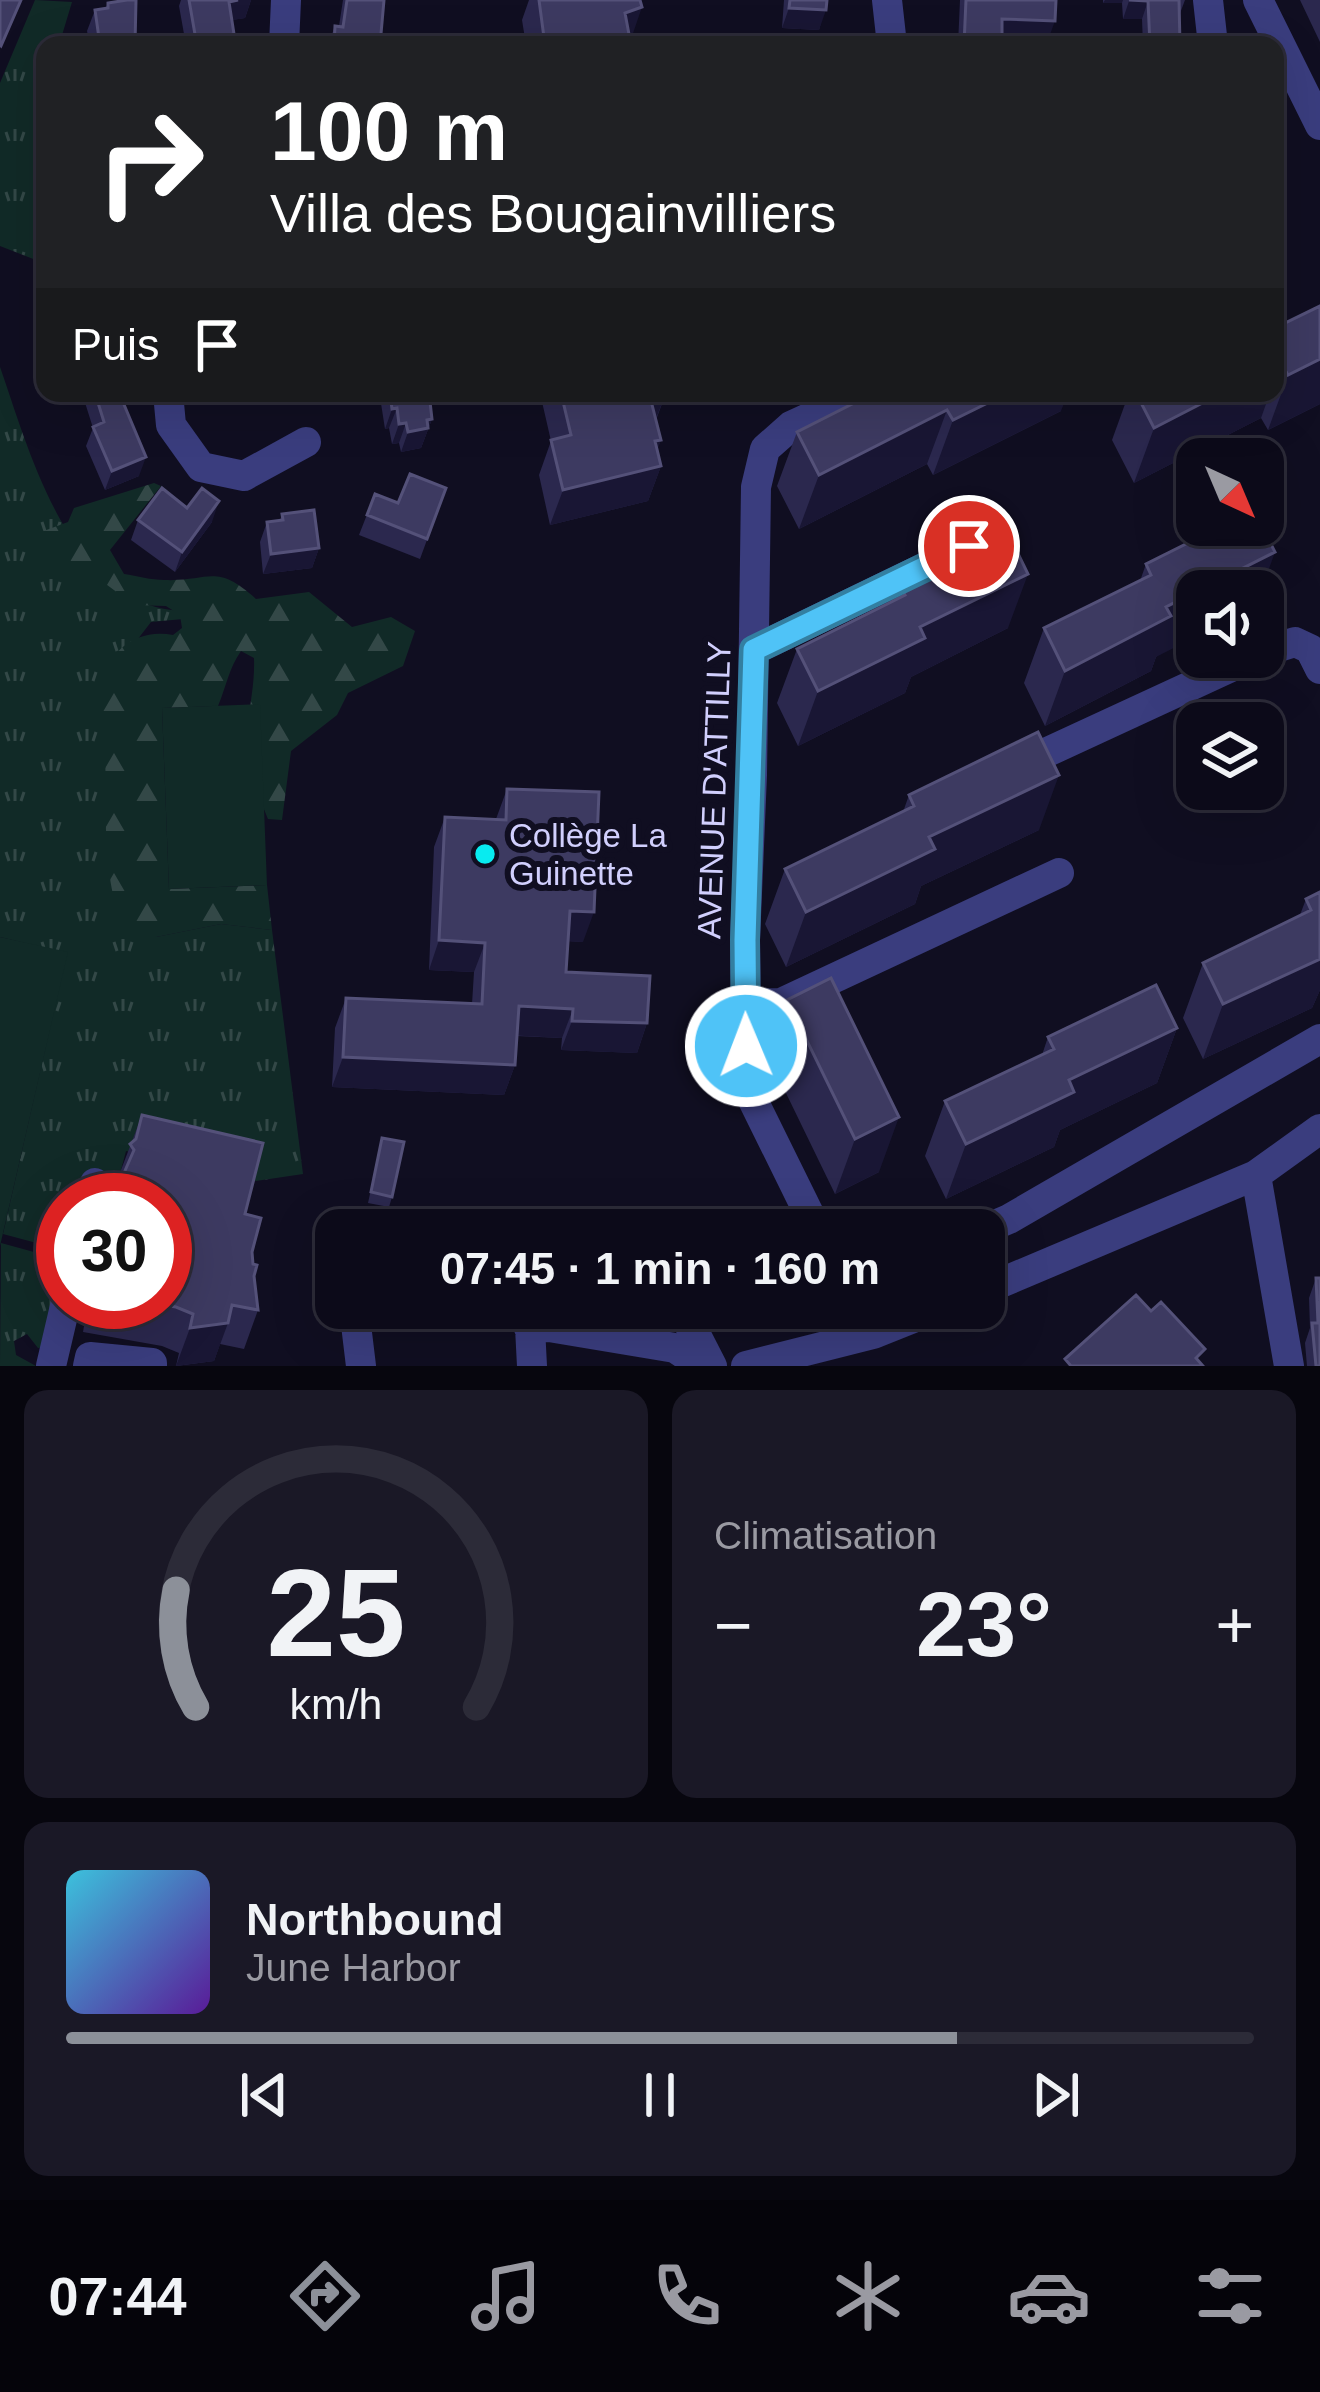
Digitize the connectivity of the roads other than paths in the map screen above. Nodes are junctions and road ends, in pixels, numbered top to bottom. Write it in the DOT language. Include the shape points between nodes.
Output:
graph roads {
  1 [pos="286,0"];
  2 [pos="887,0"];
  3 [pos="1208,0"];
  4 [pos="1258,0"];
  5 [pos="284,36"];
  6 [pos="891,36"];
  7 [pos="1212,36"];
  8 [pos="1276,36"];
  9 [pos="1284,52"];
  10 [pos="1320,125"];
  11 [pos="169,402"];
  12 [pos="843,402"];
  13 [pos="306,442"];
  14 [pos="969,546"];
  15 [pos="1284,645"];
  16 [pos="754,650"];
  17 [pos="1320,669"];
  18 [pos="1208,678"];
  19 [pos="1043,754"];
  20 [pos="1059,873"];
  21 [pos="744,1004"];
  22 [pos="1320,1039"];
  23 [pos="1320,1129"];
  24 [pos="1256,1175"];
  25 [pos="808,1209"];
  26 [pos="1005,1221"];
  27 [pos="1005,1280"];
  28 [pos="60,1329"];
  29 [pos="357,1329"];
  30 [pos="530,1329"];
  31 [pos="561,1329"];
  32 [pos="694,1329"];
  33 [pos="895,1329"];
  34 [pos="843,1354"];
  35 [pos="51,1366"];
  36 [pos="88,1366"];
  37 [pos="152,1366"];
  38 [pos="361,1366"];
  39 [pos="532,1366"];
  40 [pos="702,1366"];
  41 [pos="712,1366"];
  42 [pos="746,1366"];
  43 [pos="1289,1366"];
  1 -- 5 [label="street"];
  2 -- 6 [label="street"];
  3 -- 7 [label="street"];
  4 -- 8 [label="street"];
  9 -- 10 [label="street"];
  11 -- 13 [label="street" via="171,425 201,467 244,476"];
  12 -- 16 [label="street, AVENUE D'ATTILLY" via="790,426 765,448 756,487"];
  14 -- 16 [label="street"];
  15 -- 17 [label="street" via="1310,649"];
  16 -- 21 [label="street, AVENUE D'ATTILLY"];
  18 -- 19 [label="street"];
  20 -- 21 [label="street" via="781,1003"];
  21 -- 25 [label="street, AVENUE D'ATTILLY" via="747,1088"];
  22 -- 26 [label="street"];
  23 -- 24 [label="street"];
  24 -- 27 [label="street"];
  24 -- 43 [label="street"];
  28 -- 35 [label="street"];
  29 -- 38 [label="street"];
  30 -- 39 [label="street"];
  31 -- 40 [label="street" via="675,1348"];
  32 -- 41 [label="street"];
  33 -- 34 [label="street"];
  34 -- 42 [label="street"];
  36 -- 37 [label="street" via="90,1357"];
}
